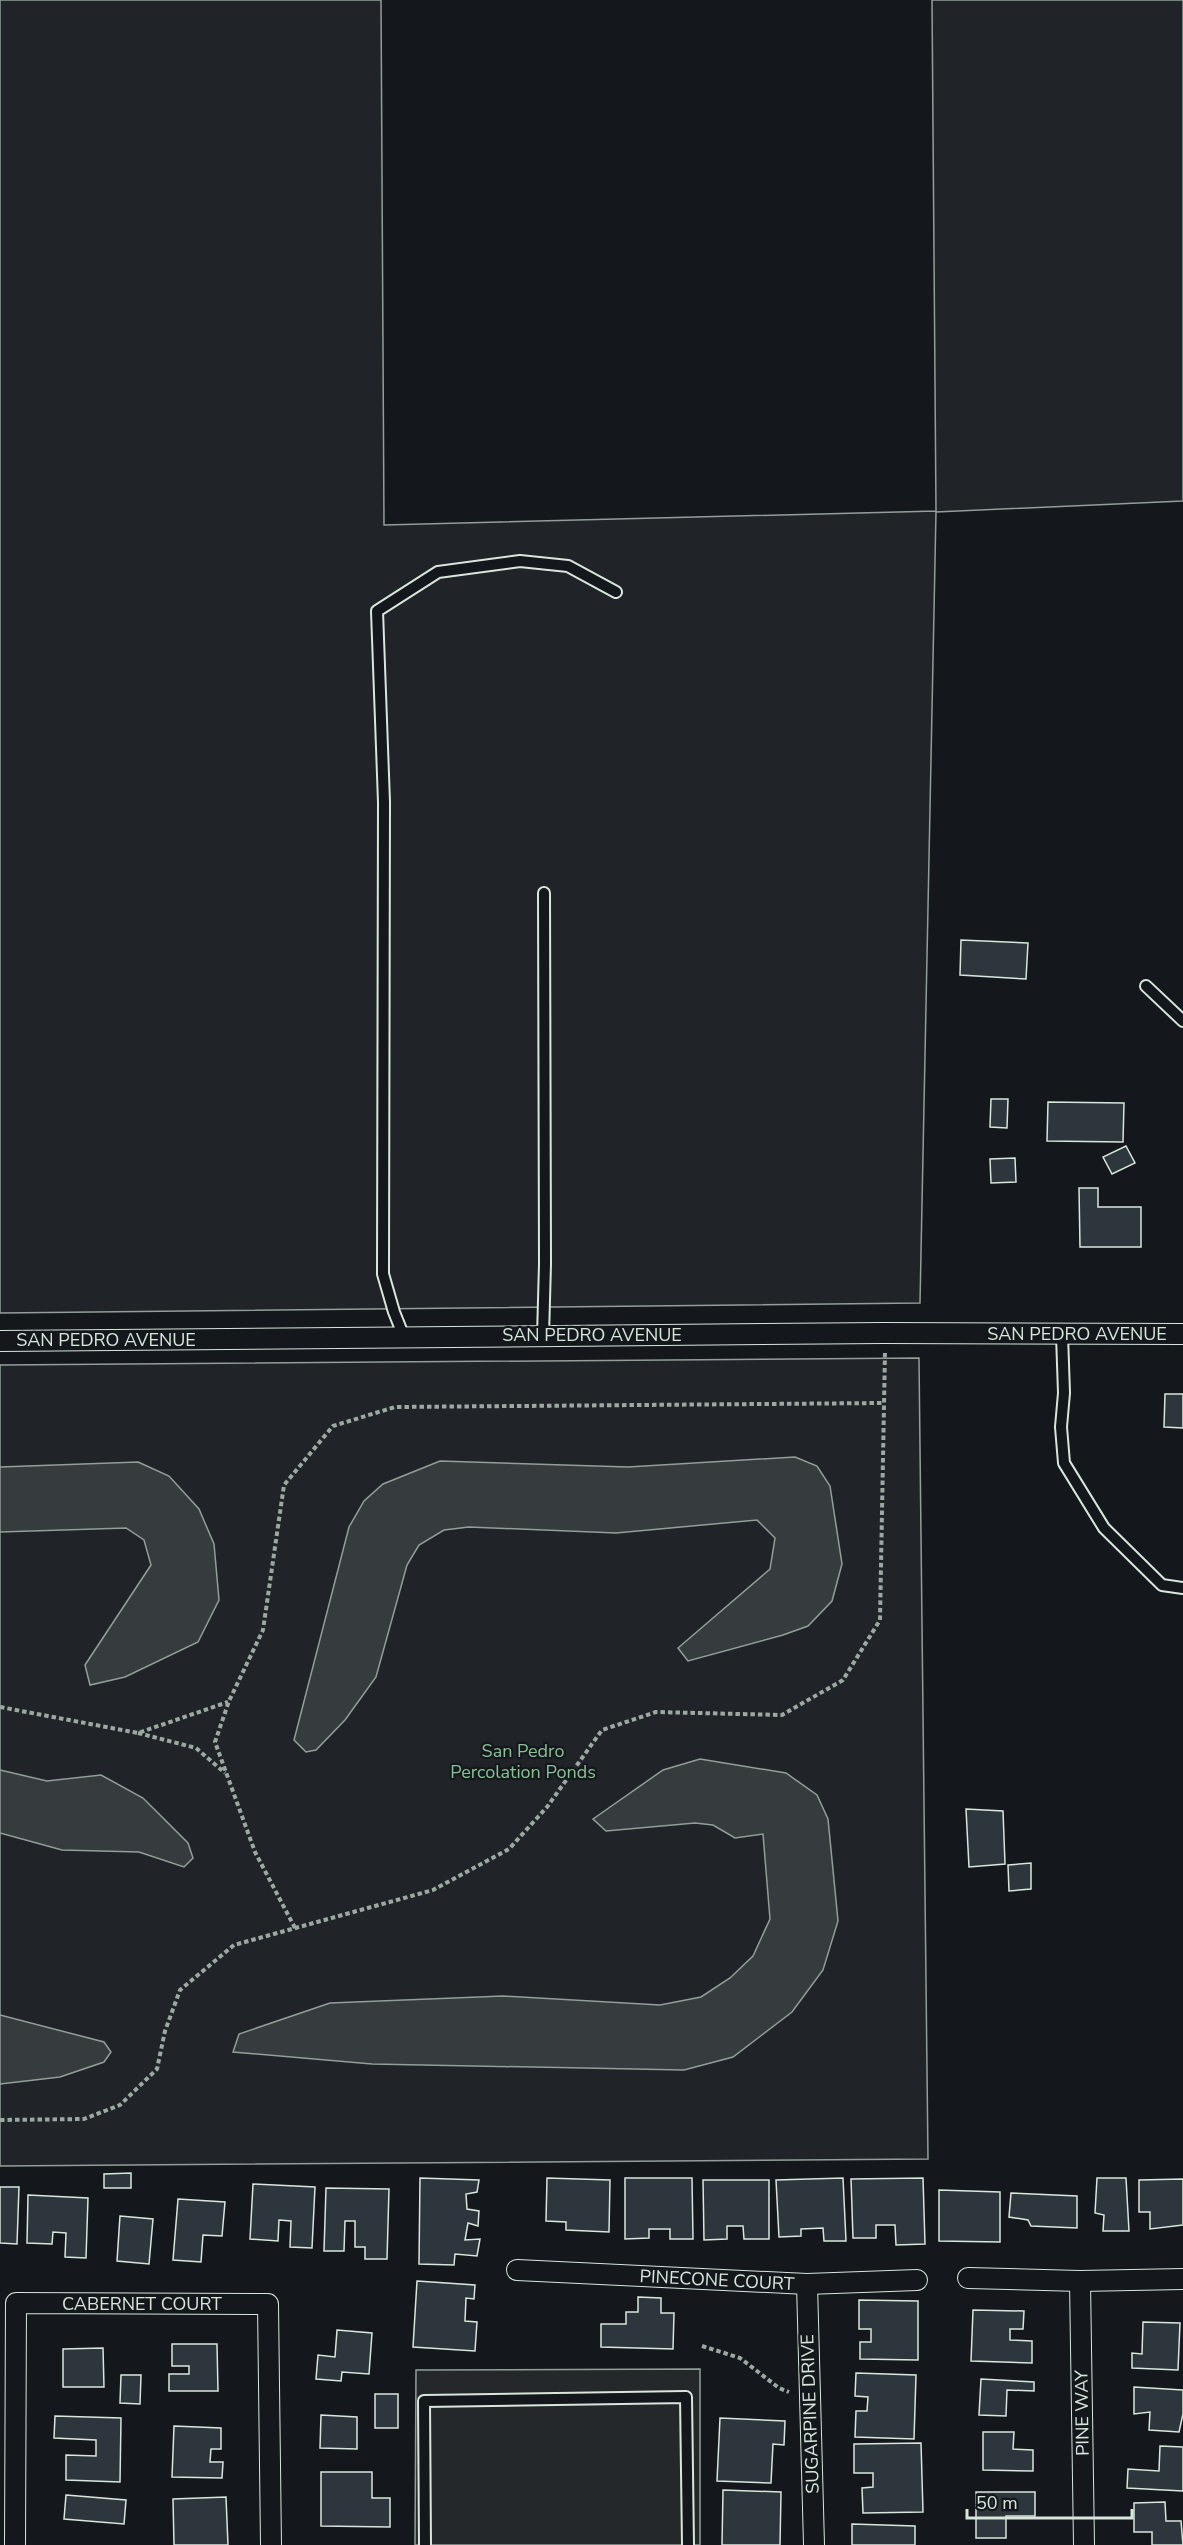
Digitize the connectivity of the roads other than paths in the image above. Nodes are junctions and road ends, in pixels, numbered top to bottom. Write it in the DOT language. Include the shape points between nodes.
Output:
graph roads {
  1 [pos="616,592"];
  2 [pos="544,893"];
  3 [pos="1146,986"];
  4 [pos="1183,1021"];
  5 [pos="1183,1334"];
  6 [pos="1062,1335"];
  7 [pos="543,1336"];
  8 [pos="404,1337"];
  9 [pos="0,1341"];
  10 [pos="1183,1588"];
  11 [pos="517,2270"];
  12 [pos="968,2278"];
  13 [pos="1183,2279"];
  14 [pos="917,2280"];
  15 [pos="1080,2280"];
  16 [pos="807,2284"];
  17 [pos="15,2545"];
  18 [pos="271,2545"];
  19 [pos="425,2545"];
  20 [pos="688,2545"];
  21 [pos="814,2545"];
  22 [pos="1084,2545"];
  1 -- 8 [label="lane" via="568,566 520,561 438,573 377,611 384,802 383,1274"];
  2 -- 7 [label="lane"];
  3 -- 4 [label="lane"];
  5 -- 6 [label="street, SAN PEDRO AVENUE"];
  6 -- 7 [label="street, SAN PEDRO AVENUE"];
  6 -- 10 [label="lane" via="1064,1463 1104,1528 1162,1585"];
  7 -- 8 [label="street, SAN PEDRO AVENUE"];
  8 -- 9 [label="street, SAN PEDRO AVENUE"];
  11 -- 16 [label="street, PINECONE COURT"];
  12 -- 15 [label="street"];
  13 -- 15 [label="street"];
  14 -- 16 [label="street, PINECONE COURT"];
  15 -- 22 [label="street, PINE WAY"];
  16 -- 21 [label="street, SUGARPINE DRIVE"];
  17 -- 18 [label="street, CABERNET COURT" via="16,2303 268,2304"];
  19 -- 20 [label="lane" via="424,2401 686,2397"];
}
